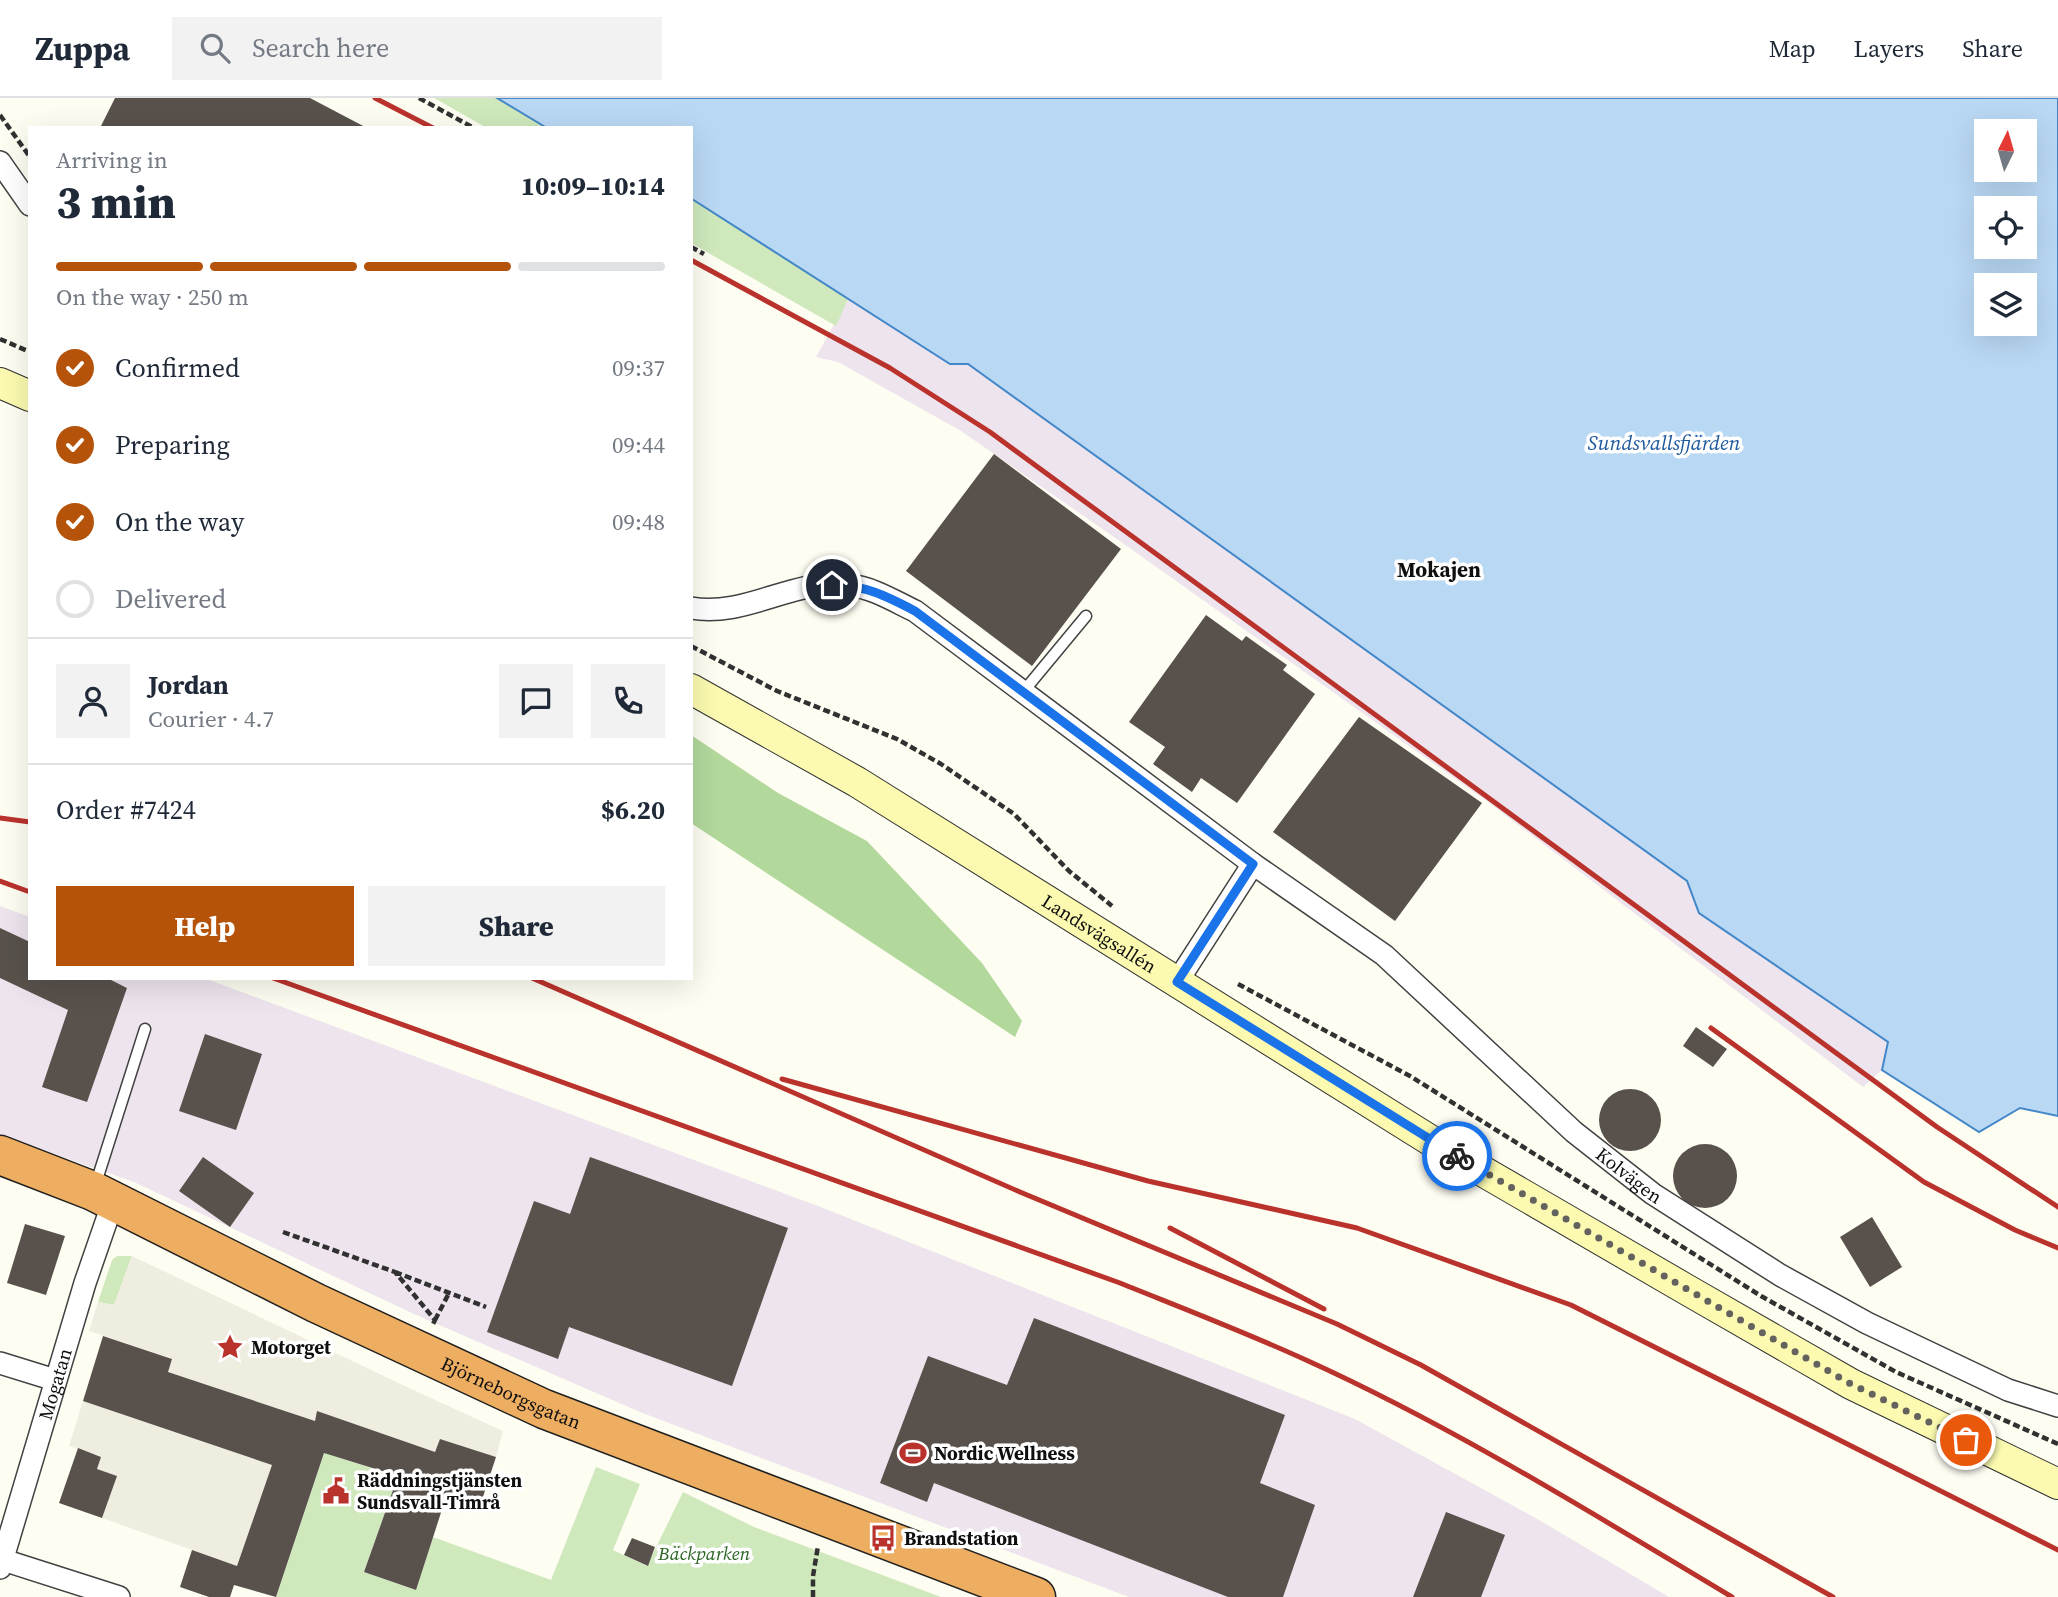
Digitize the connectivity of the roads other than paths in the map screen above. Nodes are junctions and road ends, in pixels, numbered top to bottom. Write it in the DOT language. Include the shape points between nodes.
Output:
graph roads {
  1 [pos="0,162"];
  2 [pos="28,202"];
  3 [pos="0,383"];
  4 [pos="28,395"];
  5 [pos="693,608"];
  6 [pos="1086,615"];
  7 [pos="693,690"];
  8 [pos="1023,692"];
  9 [pos="1253,864"];
  10 [pos="1177,982"];
  11 [pos="145,1029"];
  12 [pos="0,1155"];
  13 [pos="103,1196"];
  14 [pos="0,1363"];
  15 [pos="55,1380"];
  16 [pos="2058,1406"];
  17 [pos="2058,1485"];
  18 [pos="1,1562"];
  19 [pos="119,1597"];
  20 [pos="1036,1597"];
  1 -- 2 [label="street"];
  3 -- 4 [label="main road"];
  5 -- 8 [label="street, Kolvägen" via="730,609 815,586 849,584 915,611"];
  6 -- 8 [label="lane"];
  7 -- 10 [label="main road, Landsvägsallén" via="857,782"];
  8 -- 9 [label="street, Kolvägen"];
  9 -- 10 [label="street"];
  9 -- 16 [label="street, Kolvägen" via="1384,956 1574,1132 1653,1194 1780,1275 1867,1323 2008,1390"];
  10 -- 17 [label="main road, Landsvägsallén" via="1441,1147 1839,1377"];
  11 -- 13 [label="lane"];
  12 -- 13 [label="highway, Björneborgsgatan"];
  13 -- 15 [label="street, Mogatan" via="85,1283"];
  13 -- 20 [label="highway, Björneborgsgatan" via="316,1303 544,1409"];
  14 -- 15 [label="street"];
  15 -- 18 [label="street, Mogatan"];
  18 -- 19 [label="street"];
}
